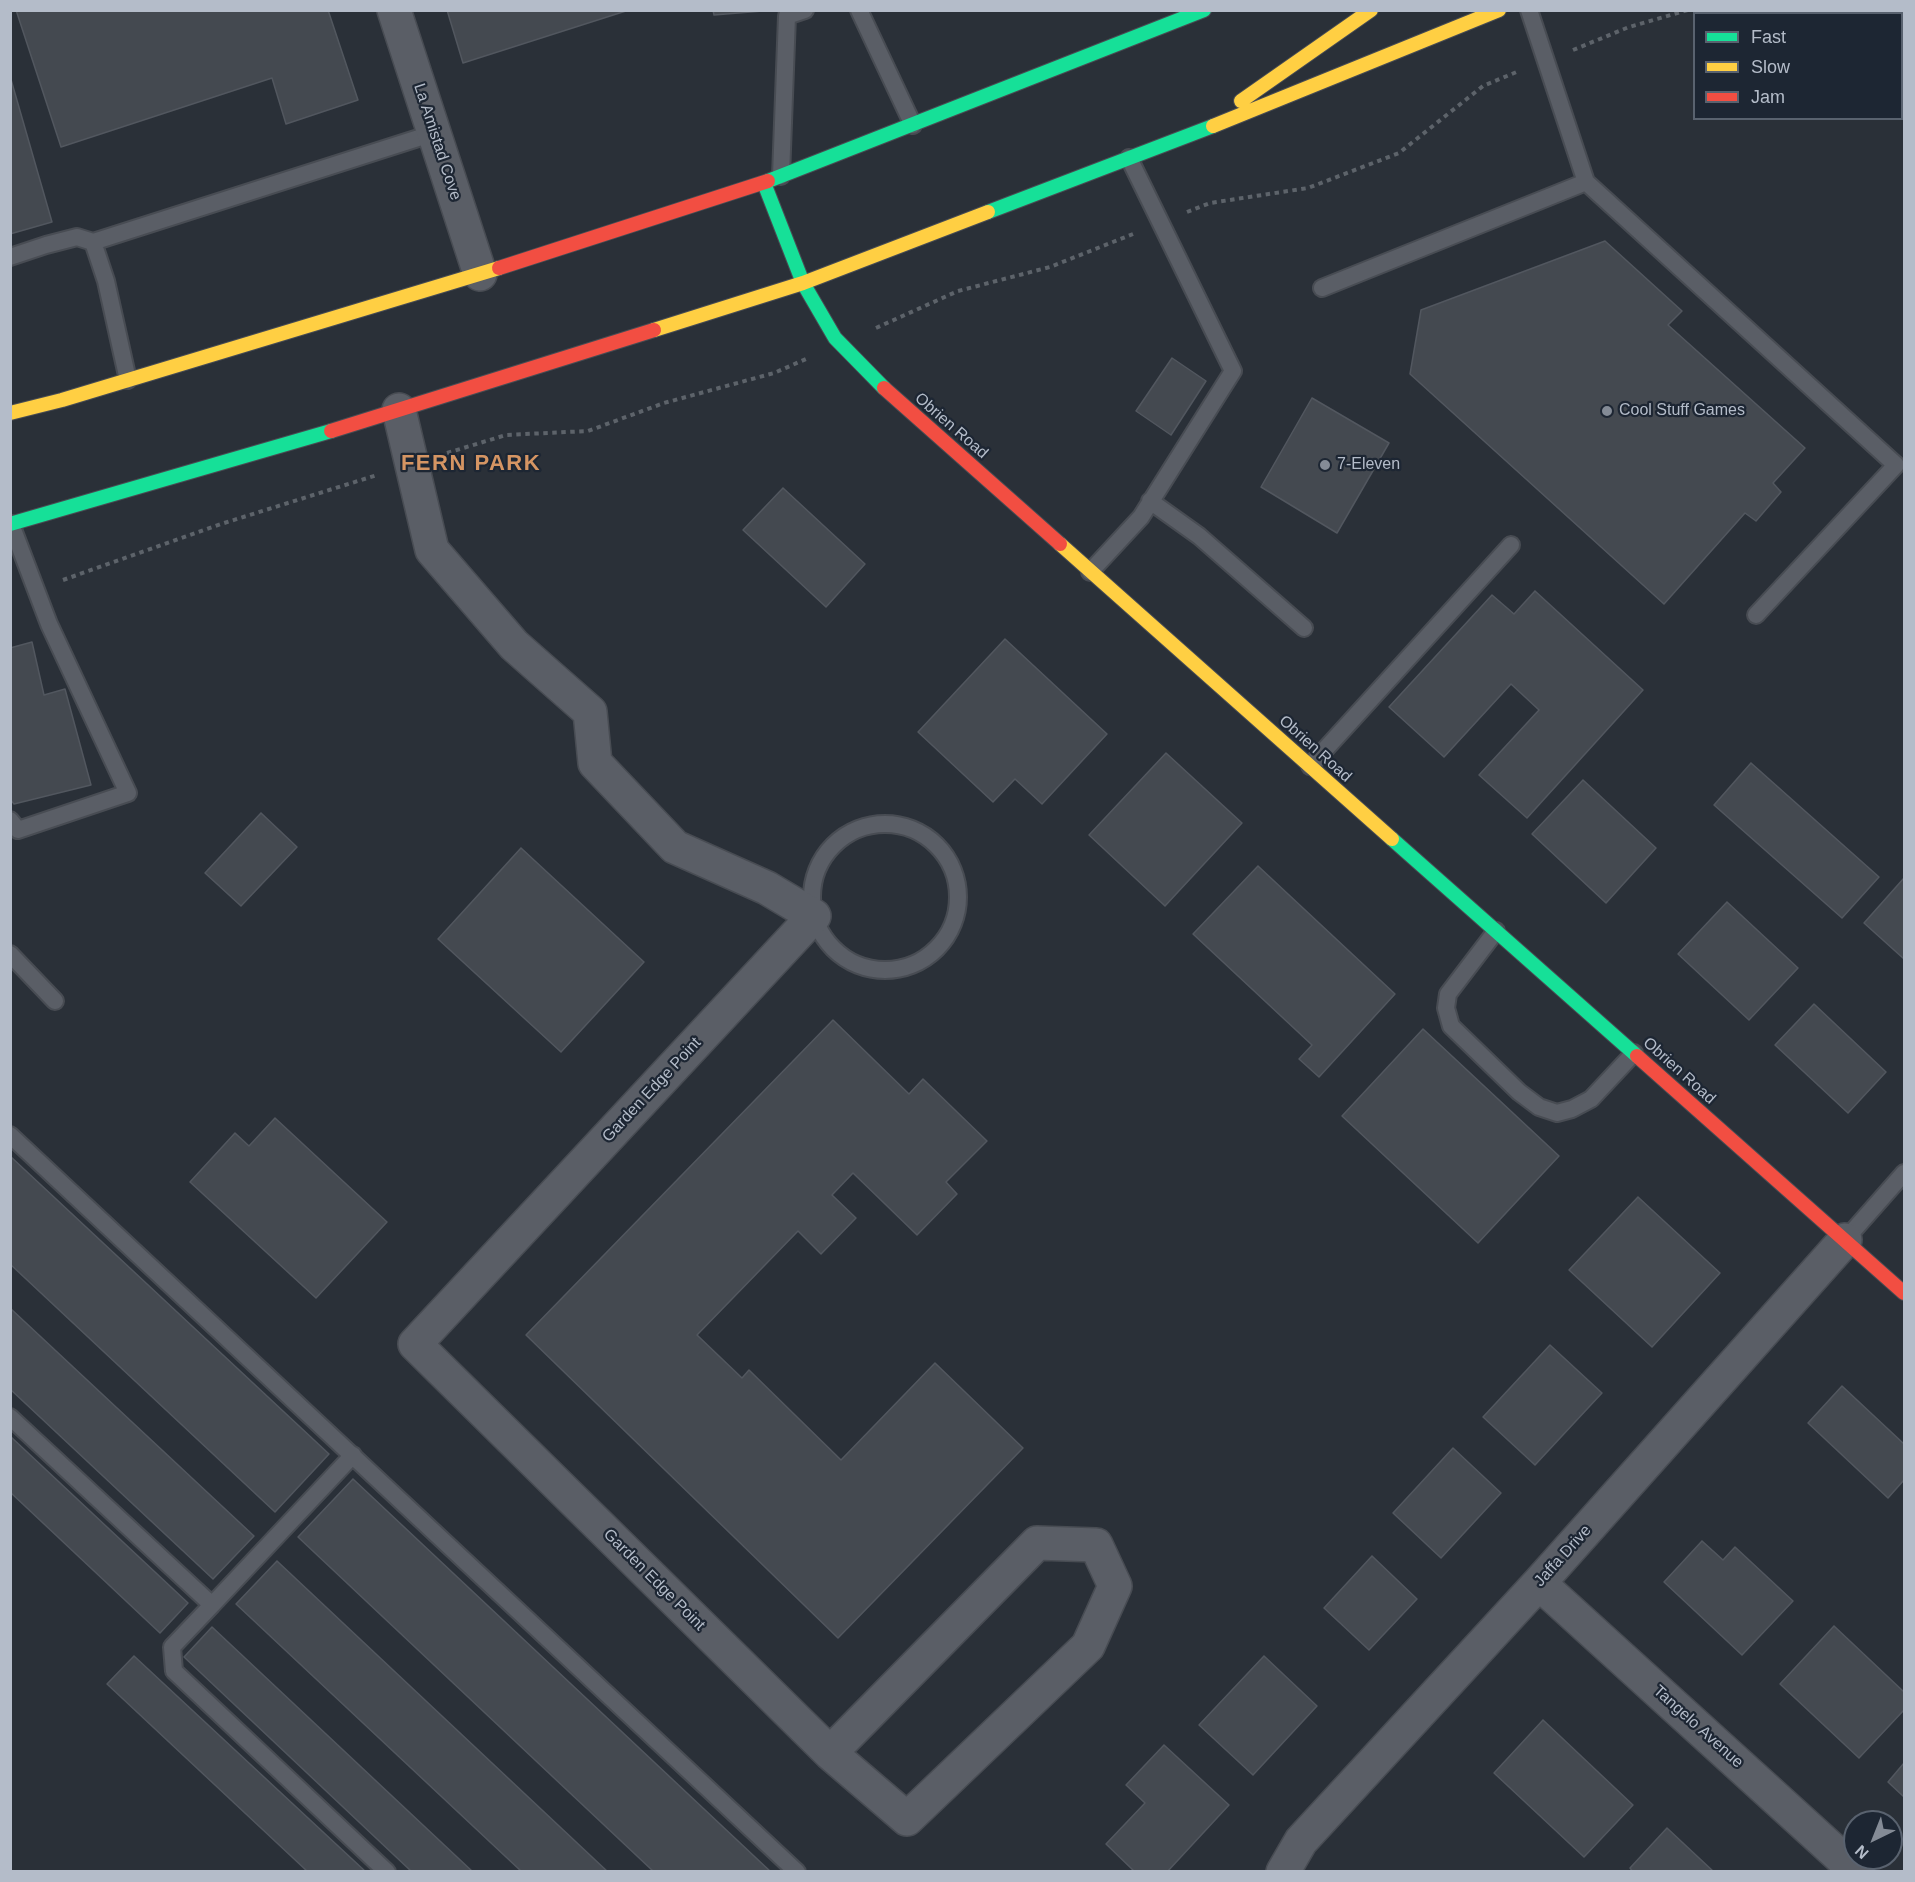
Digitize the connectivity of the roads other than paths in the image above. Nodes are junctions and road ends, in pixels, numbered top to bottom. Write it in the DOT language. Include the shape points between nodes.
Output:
graph roads {
  1 [pos="394,10"];
  2 [pos="805,10"];
  3 [pos="859,10"];
  4 [pos="1151,10"];
  5 [pos="1204,10"];
  6 [pos="1371,10"];
  7 [pos="1499,10"];
  8 [pos="1529,10"];
  9 [pos="1158,28"];
  10 [pos="913,125"];
  11 [pos="434,133"];
  12 [pos="1195,133"];
  13 [pos="1129,158"];
  14 [pos="781,176"];
  15 [pos="1586,182"];
  16 [pos="764,183"];
  17 [pos="93,242"];
  18 [pos="10,257"];
  19 [pos="480,274"];
  20 [pos="803,282"];
  21 [pos="1322,288"];
  22 [pos="128,380"];
  23 [pos="62,400"];
  24 [pos="399,410"];
  25 [pos="10,413"];
  26 [pos="10,427"];
  27 [pos="1150,501"];
  28 [pos="11,524"];
  29 [pos="1511,545"];
  30 [pos="1090,572"];
  31 [pos="1756,615"];
  32 [pos="1304,628"];
  33 [pos="1310,766"];
  34 [pos="10,820"];
  35 [pos="814,916"];
  36 [pos="1496,931"];
  37 [pos="10,954"];
  38 [pos="55,1001"];
  39 [pos="1634,1053"];
  40 [pos="10,1135"];
  41 [pos="1905,1173"];
  42 [pos="1845,1240"];
  43 [pos="1905,1293"];
  44 [pos="10,1417"];
  45 [pos="353,1455"];
  46 [pos="1539,1583"];
  47 [pos="212,1605"];
  48 [pos="830,1753"];
  49 [pos="387,1872"];
  50 [pos="797,1872"];
  51 [pos="1283,1872"];
  52 [pos="1857,1872"];
  1 -- 11 [label="street, La Amistad Cove"];
  2 -- 14 [label="lane" via="787,16"];
  3 -- 10 [label="lane"];
  4 -- 9 [label="lane"];
  5 -- 9 [label="main road"];
  6 -- 12 [label="main road"];
  7 -- 12 [label="main road"];
  8 -- 15 [label="lane"];
  9 -- 10 [label="main road"];
  10 -- 14 [label="main road"];
  11 -- 17 [label="lane"];
  11 -- 19 [label="street, La Amistad Cove"];
  12 -- 13 [label="main road"];
  13 -- 20 [label="main road"];
  13 -- 27 [label="lane" via="1233,371"];
  14 -- 16 [label="main road"];
  15 -- 21 [label="lane"];
  15 -- 31 [label="lane" via="1896,465"];
  16 -- 19 [label="main road"];
  16 -- 20 [label="main road, Obrien Road"];
  17 -- 18 [label="lane" via="77,237"];
  17 -- 22 [label="lane" via="106,280"];
  19 -- 22 [label="main road"];
  20 -- 24 [label="main road"];
  20 -- 30 [label="main road, Obrien Road" via="835,338 881,386"];
  22 -- 23 [label="main road"];
  23 -- 25 [label="main road"];
  23 -- 26 [label="main road"];
  24 -- 28 [label="main road"];
  24 -- 35 [label="street" via="432,550 514,645 590,712 596,763 675,847 767,888"];
  27 -- 30 [label="lane" via="1141,517"];
  27 -- 32 [label="lane" via="1199,536"];
  28 -- 34 [label="lane" via="49,624 128,793 18,830"];
  29 -- 33 [label="lane"];
  30 -- 33 [label="main road, Obrien Road"];
  33 -- 36 [label="main road, Obrien Road"];
  35 -- 35 [label="lane" via="824,939 842,957 864,968 888,971 912,965 933,953 949,934 957,910 957,886 950,863 935,844 916,831 893,824 869,825 847,834 829,850 815,878"];
  35 -- 48 [label="street, Garden Edge Point" via="415,1344"];
  36 -- 39 [label="main road, Obrien Road"];
  36 -- 39 [label="lane" via="1449,994 1446,1008 1451,1026 1519,1092 1539,1107 1557,1113 1572,1109 1591,1099"];
  37 -- 38 [label="lane"];
  39 -- 42 [label="main road, Obrien Road"];
  40 -- 45 [label="lane"];
  41 -- 42 [label="lane"];
  42 -- 43 [label="main road, Obrien Road"];
  42 -- 46 [label="street, Jaffa Drive"];
  44 -- 47 [label="lane"];
  45 -- 47 [label="lane"];
  45 -- 50 [label="lane"];
  46 -- 51 [label="street, Jaffa Drive" via="1301,1841"];
  46 -- 52 [label="street, Tangelo Avenue"];
  47 -- 49 [label="lane" via="172,1647 174,1671"];
  48 -- 48 [label="street, Garden Edge Point" via="907,1819 1088,1646 1115,1586 1096,1545 1036,1543"];
}
